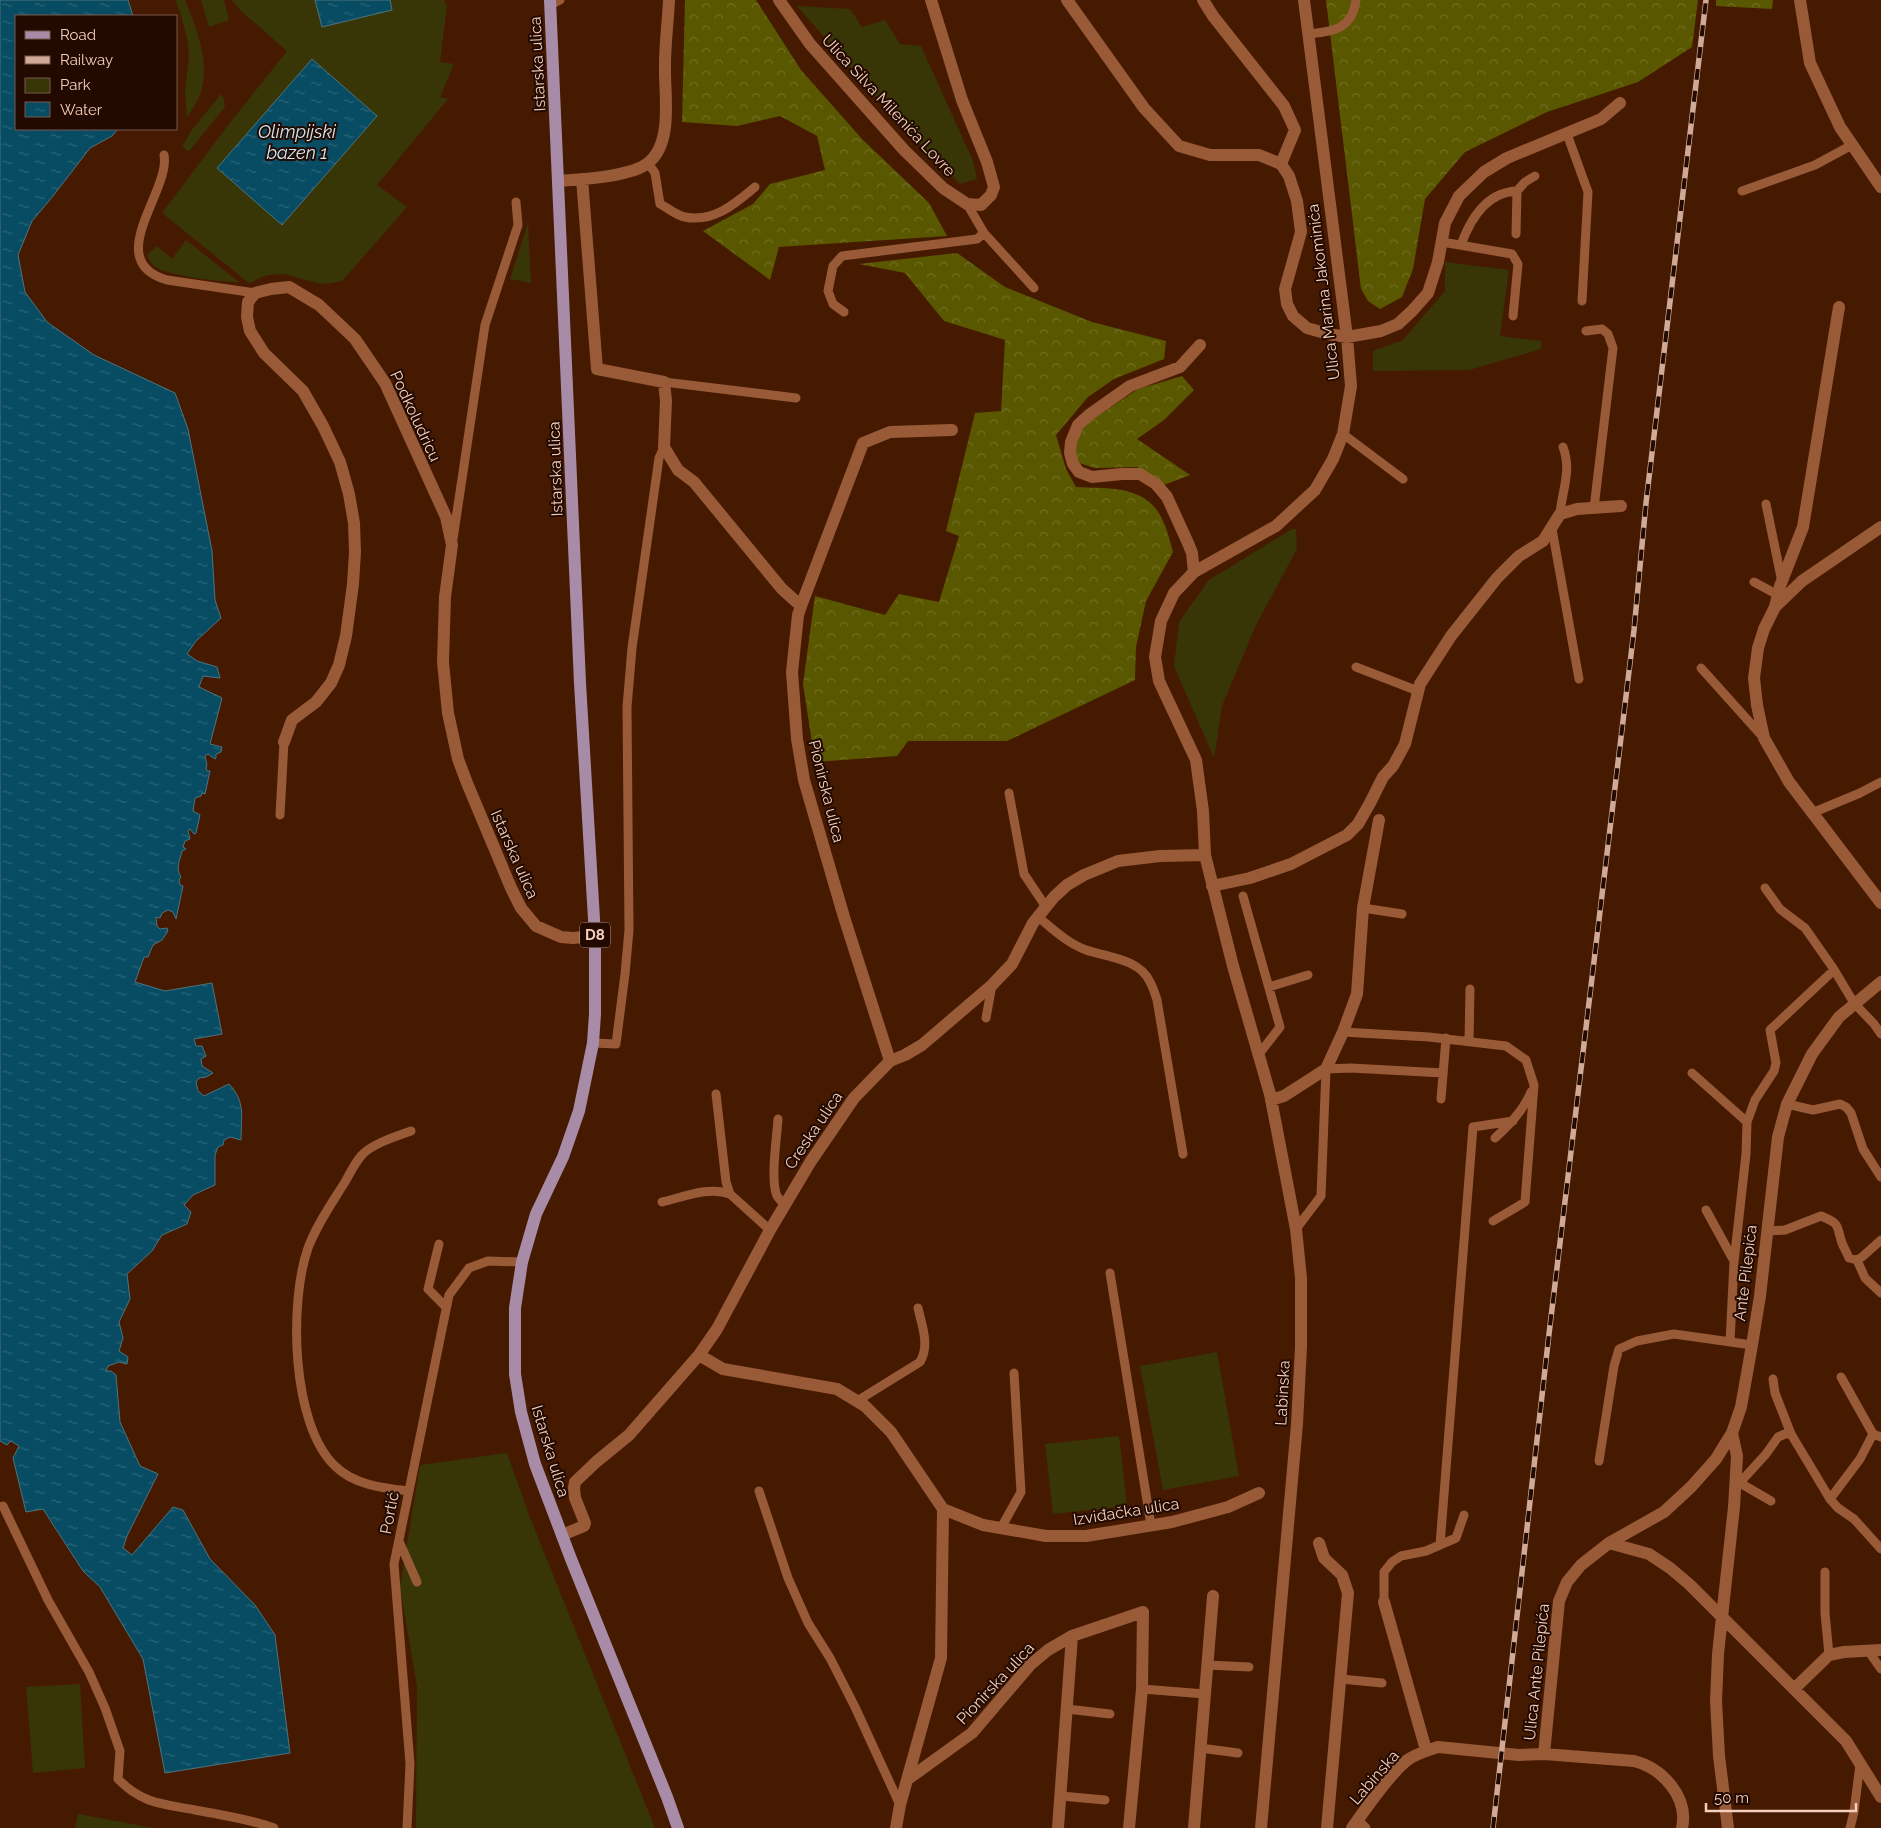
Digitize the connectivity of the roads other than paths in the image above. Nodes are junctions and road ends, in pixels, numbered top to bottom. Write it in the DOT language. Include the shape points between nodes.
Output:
graph roads {
  1 [pos="670,0"];
  2 [pos="779,0"];
  3 [pos="931,0"];
  4 [pos="1067,0"];
  5 [pos="1202,0"];
  6 [pos="1304,0"];
  7 [pos="1356,0"];
  8 [pos="1800,0"];
  9 [pos="553,2"];
  10 [pos="1308,34"];
  11 [pos="1620,103"];
  12 [pos="1567,134"];
  13 [pos="1852,145"];
  14 [pos="164,155"];
  15 [pos="648,163"];
  16 [pos="1281,164"];
  17 [pos="1535,176"];
  18 [pos="582,179"];
  19 [pos="559,181"];
  20 [pos="756,187"];
  21 [pos="1881,187"];
  22 [pos="1742,191"];
  23 [pos="1517,192"];
  24 [pos="516,202"];
  25 [pos="968,204"];
  26 [pos="984,233"];
  27 [pos="1516,234"];
  28 [pos="1442,242"];
  29 [pos="1461,245"];
  30 [pos="1034,288"];
  31 [pos="255,294"];
  32 [pos="1582,301"];
  33 [pos="1839,307"];
  34 [pos="844,312"];
  35 [pos="1513,316"];
  36 [pos="1586,331"];
  37 [pos="1347,337"];
  38 [pos="1200,345"];
  39 [pos="664,382"];
  40 [pos="796,398"];
  41 [pos="952,430"];
  42 [pos="1344,434"];
  43 [pos="1563,446"];
  44 [pos="664,447"];
  45 [pos="1403,479"];
  46 [pos="1766,504"];
  47 [pos="1621,506"];
  48 [pos="1594,508"];
  49 [pos="1560,514"];
  50 [pos="1881,527"];
  51 [pos="1552,529"];
  52 [pos="452,545"];
  53 [pos="1194,572"];
  54 [pos="1754,582"];
  55 [pos="1782,582"];
  56 [pos="1776,601"];
  57 [pos="801,606"];
  58 [pos="1356,667"];
  59 [pos="1701,668"];
  60 [pos="1579,679"];
  61 [pos="1418,692"];
  62 [pos="1764,738"];
  63 [pos="284,742"];
  64 [pos="1881,782"];
  65 [pos="1009,793"];
  66 [pos="1812,813"];
  67 [pos="280,815"];
  68 [pos="1379,820"];
  69 [pos="1205,855"];
  70 [pos="1212,886"];
  71 [pos="1765,888"];
  72 [pos="1243,896"];
  73 [pos="1881,903"];
  74 [pos="1363,908"];
  75 [pos="1042,912"];
  76 [pos="1402,914"];
  77 [pos="595,936"];
  78 [pos="1233,966"];
  79 [pos="1834,970"];
  80 [pos="1308,975"];
  81 [pos="1881,982"];
  82 [pos="992,985"];
  83 [pos="1269,987"];
  84 [pos="1470,989"];
  85 [pos="1854,1003"];
  86 [pos="986,1018"];
  87 [pos="1344,1032"];
  88 [pos="1881,1034"];
  89 [pos="1446,1038"];
  90 [pos="1469,1041"];
  91 [pos="593,1043"];
  92 [pos="1259,1054"];
  93 [pos="890,1061"];
  94 [pos="1326,1069"];
  95 [pos="1443,1073"];
  96 [pos="1692,1073"];
  97 [pos="1534,1085"];
  98 [pos="716,1094"];
  99 [pos="1441,1099"];
  100 [pos="1271,1100"];
  101 [pos="1787,1104"];
  102 [pos="778,1119"];
  103 [pos="1513,1121"];
  104 [pos="1747,1122"];
  105 [pos="412,1131"];
  106 [pos="1495,1138"];
  107 [pos="1184,1154"];
  108 [pos="1881,1177"];
  109 [pos="730,1194"];
  110 [pos="662,1202"];
  111 [pos="785,1205"];
  112 [pos="1706,1210"];
  113 [pos="1493,1220"];
  114 [pos="1296,1229"];
  115 [pos="770,1230"];
  116 [pos="1767,1231"];
  117 [pos="1881,1240"];
  118 [pos="438,1244"];
  119 [pos="1857,1260"];
  120 [pos="522,1262"];
  121 [pos="1734,1262"];
  122 [pos="1110,1273"];
  123 [pos="1881,1293"];
  124 [pos="446,1307"];
  125 [pos="918,1308"];
  126 [pos="1730,1342"];
  127 [pos="1752,1346"];
  128 [pos="699,1355"];
  129 [pos="1014,1373"];
  130 [pos="1842,1377"];
  131 [pos="1773,1378"];
  132 [pos="857,1401"];
  133 [pos="1732,1433"];
  134 [pos="1791,1434"];
  135 [pos="1877,1435"];
  136 [pos="1599,1461"];
  137 [pos="1738,1485"];
  138 [pos="409,1491"];
  139 [pos="759,1491"];
  140 [pos="1259,1493"];
  141 [pos="1830,1499"];
  142 [pos="1771,1501"];
  143 [pos="3,1506"];
  144 [pos="943,1509"];
  145 [pos="1464,1515"];
  146 [pos="1151,1525"];
  147 [pos="1001,1528"];
  148 [pos="562,1535"];
  149 [pos="399,1540"];
  150 [pos="1319,1543"];
  151 [pos="1609,1543"];
  152 [pos="1440,1545"];
  153 [pos="1881,1549"];
  154 [pos="1826,1572"];
  155 [pos="417,1582"];
  156 [pos="1213,1596"];
  157 [pos="1384,1602"];
  158 [pos="1723,1619"];
  159 [pos="1072,1636"];
  160 [pos="1875,1651"];
  161 [pos="1829,1656"];
  162 [pos="1207,1665"];
  163 [pos="1249,1667"];
  164 [pos="1881,1669"];
  165 [pos="1341,1679"];
  166 [pos="1382,1683"];
  167 [pos="1795,1688"];
  168 [pos="1142,1689"];
  169 [pos="1205,1694"];
  170 [pos="1067,1709"];
  171 [pos="1110,1714"];
  172 [pos="1200,1748"];
  173 [pos="1426,1750"];
  174 [pos="1238,1753"];
  175 [pos="1544,1754"];
  176 [pos="1860,1764"];
  177 [pos="908,1780"];
  178 [pos="1060,1796"];
  179 [pos="1881,1797"];
  180 [pos="1106,1800"];
  181 [pos="900,1805"];
  182 [pos="1359,1825"];
  183 [pos="274,1828"];
  184 [pos="407,1828"];
  185 [pos="678,1828"];
  186 [pos="896,1828"];
  187 [pos="1058,1828"];
  188 [pos="1129,1828"];
  189 [pos="1194,1828"];
  190 [pos="1261,1828"];
  191 [pos="1326,1828"];
  192 [pos="1682,1828"];
  193 [pos="1728,1828"];
  194 [pos="1850,1828"];
  1 -- 15 [label="street" via="664,66 666,117 660,148"];
  2 -- 25 [label="street, Ulica Silva Milenića Lovre" via="810,44 904,150 943,188"];
  3 -- 25 [label="street" via="962,100 994,187 981,205"];
  4 -- 16 [label="street" via="1144,108 1179,146 1210,155 1259,155"];
  5 -- 16 [label="street" via="1284,106 1295,130"];
  6 -- 10 [label="street, Ulica Marina Jakominića"];
  7 -- 10 [label="lane" via="1350,20 1343,26 1332,32"];
  8 -- 13 [label="street" via="1810,63"];
  9 -- 19 [label="main road, Istarska ulica / D8"];
  10 -- 37 [label="street, Ulica Marina Jakominića"];
  11 -- 12 [label="street" via="1601,119"];
  12 -- 28 [label="street" via="1507,158 1484,172 1459,196 1445,223"];
  12 -- 32 [label="lane" via="1588,192"];
  13 -- 21 [label="street"];
  13 -- 22 [label="lane" via="1815,165"];
  14 -- 31 [label="lane" via="164,167 141,232 139,252 142,262 162,278"];
  15 -- 18 [label="street" via="626,173"];
  15 -- 20 [label="lane" via="655,173 660,204 683,217 703,219 732,207"];
  16 -- 37 [label="street" via="1289,176 1297,201 1301,232 1285,289 1287,304 1293,316 1307,328"];
  17 -- 23 [label="lane"];
  18 -- 19 [label="street"];
  18 -- 39 [label="street" via="597,369"];
  19 -- 77 [label="main road, Istarska ulica / D8" via="580,683"];
  23 -- 27 [label="lane"];
  23 -- 29 [label="lane" via="1498,195 1488,202 1469,225"];
  24 -- 52 [label="lane, Istarska ulica" via="518,225 485,325"];
  25 -- 26 [label="lane"];
  26 -- 30 [label="lane"];
  26 -- 34 [label="lane" via="977,239 842,256 833,266 828,291 833,304"];
  28 -- 29 [label="lane"];
  28 -- 37 [label="street" via="1428,293 1412,311 1398,324"];
  29 -- 35 [label="lane" via="1515,257 1518,264"];
  31 -- 52 [label="street, Podkoludricu" via="288,287 318,305 355,339 385,383 446,517"];
  31 -- 63 [label="street" via="248,302 250,331 264,353 303,391 324,426 340,462 354,523 353,584 339,665 331,683 316,702 292,720"];
  33 -- 55 [label="street" via="1803,527"];
  36 -- 48 [label="lane" via="1602,329 1608,334 1613,348"];
  37 -- 42 [label="street, Ulica Marina Jakominića" via="1351,386"];
  38 -- 53 [label="street" via="1180,367 1130,386 1089,415 1078,425 1070,453 1079,472 1092,477 1140,474 1156,484 1167,497 1188,543"];
  39 -- 40 [label="lane"];
  39 -- 44 [label="street"];
  41 -- 57 [label="street, Pionirska ulica" via="890,432 863,443"];
  42 -- 45 [label="lane"];
  42 -- 53 [label="street, Ulica Marina Jakominića" via="1315,490 1276,526"];
  43 -- 49 [label="lane" via="1568,459"];
  44 -- 57 [label="street" via="678,470 694,482 782,589"];
  44 -- 91 [label="lane" via="659,458 632,648 627,707 629,930 626,974 616,1044"];
  46 -- 55 [label="lane"];
  47 -- 48 [label="street"];
  48 -- 49 [label="street"];
  49 -- 51 [label="street"];
  50 -- 56 [label="street" via="1844,550"];
  51 -- 60 [label="lane"];
  51 -- 61 [label="street" via="1543,541 1520,556 1497,578 1452,636"];
  52 -- 77 [label="street, Istarska ulica" via="445,596 443,662 448,713 458,759 510,888 529,920 561,937"];
  53 -- 69 [label="street, Ulica Marina Jakominića" via="1174,593 1167,607 1161,621 1155,657 1159,681 1196,760"];
  54 -- 56 [label="lane"];
  55 -- 56 [label="street"];
  56 -- 62 [label="street" via="1758,648 1754,678"];
  57 -- 93 [label="street, Pionirska ulica" via="792,672 804,780"];
  58 -- 61 [label="lane"];
  59 -- 62 [label="lane"];
  61 -- 70 [label="street" via="1405,744 1358,824 1347,835 1291,864"];
  62 -- 66 [label="street" via="1789,782"];
  63 -- 67 [label="lane"];
  64 -- 66 [label="lane"];
  65 -- 75 [label="lane" via="1024,874"];
  66 -- 73 [label="street"];
  68 -- 74 [label="street"];
  69 -- 70 [label="street, Ulica Marina Jakominića"];
  69 -- 75 [label="street, Creska ulica" via="1146,857 1107,864 1066,885"];
  70 -- 78 [label="street, Ulica Marina Jakominića"];
  71 -- 79 [label="lane" via="1780,909 1805,928"];
  72 -- 83 [label="lane"];
  74 -- 76 [label="lane"];
  74 -- 87 [label="street" via="1357,994"];
  75 -- 82 [label="street, Creska ulica" via="1012,964"];
  75 -- 107 [label="lane" via="1069,942 1125,961 1150,980 1157,1000"];
  77 -- 91 [label="main road, Istarska ulica / D8"];
  78 -- 92 [label="street, Labinska"];
  79 -- 85 [label="lane"];
  79 -- 104 [label="lane" via="1770,1030 1776,1063 1755,1100"];
  80 -- 83 [label="lane"];
  81 -- 85 [label="street, Ante Pilepića"];
  82 -- 86 [label="lane"];
  82 -- 93 [label="street, Creska ulica" via="922,1044"];
  83 -- 92 [label="lane" via="1280,1027"];
  84 -- 90 [label="lane"];
  85 -- 88 [label="lane"];
  85 -- 101 [label="street, Ante Pilepića" via="1839,1016 1812,1054"];
  87 -- 89 [label="lane"];
  87 -- 94 [label="street"];
  89 -- 90 [label="lane"];
  89 -- 95 [label="lane"];
  90 -- 97 [label="lane" via="1506,1046 1526,1060"];
  91 -- 120 [label="main road, Istarska ulica / D8" via="580,1111 536,1214"];
  92 -- 100 [label="street, Labinska"];
  93 -- 111 [label="street, Creska ulica" via="854,1098"];
  94 -- 95 [label="lane"];
  94 -- 100 [label="street" via="1284,1096"];
  94 -- 114 [label="lane" via="1321,1196"];
  95 -- 99 [label="lane"];
  96 -- 104 [label="lane"];
  97 -- 103 [label="lane"];
  97 -- 113 [label="lane" via="1525,1202"];
  98 -- 109 [label="lane"];
  100 -- 114 [label="street, Labinska"];
  101 -- 108 [label="lane" via="1813,1110 1840,1104 1846,1107 1863,1149"];
  101 -- 116 [label="street, Ante Pilepića" via="1778,1138"];
  102 -- 111 [label="lane" via="775,1188 777,1197"];
  103 -- 106 [label="lane"];
  103 -- 152 [label="lane" via="1474,1127"];
  104 -- 121 [label="lane"];
  105 -- 138 [label="lane" via="385,1141 362,1155 320,1222 308,1248 300,1280 297,1322 301,1387 321,1448 335,1467 351,1478 377,1487"];
  109 -- 110 [label="lane" via="720,1190 707,1191"];
  109 -- 115 [label="lane"];
  111 -- 115 [label="street, Creska ulica"];
  112 -- 121 [label="lane"];
  114 -- 190 [label="street, Labinska" via="1301,1288 1297,1424"];
  115 -- 128 [label="street, Creska ulica"];
  116 -- 119 [label="lane" via="1786,1230 1821,1216 1834,1221 1849,1258"];
  116 -- 127 [label="street, Ante Pilepića"];
  117 -- 119 [label="lane"];
  118 -- 124 [label="lane" via="428,1289"];
  119 -- 123 [label="lane" via="1865,1278"];
  120 -- 124 [label="lane, Portić" via="488,1261 469,1268 449,1295"];
  120 -- 148 [label="main road, Istarska ulica / D8" via="515,1308 516,1374 520,1402 535,1464"];
  121 -- 126 [label="lane"];
  122 -- 146 [label="lane"];
  124 -- 138 [label="lane, Portić"];
  125 -- 132 [label="lane" via="926,1340 925,1354 920,1362"];
  126 -- 127 [label="lane"];
  126 -- 136 [label="lane" via="1674,1334 1638,1340 1619,1349"];
  127 -- 133 [label="street, Ante Pilepića" via="1741,1406"];
  128 -- 132 [label="street" via="724,1369 837,1389"];
  128 -- 148 [label="street, Creska ulica" via="629,1435 575,1482 575,1498 585,1522 584,1526"];
  129 -- 147 [label="lane" via="1021,1492"];
  130 -- 135 [label="lane"];
  131 -- 134 [label="lane" via="1775,1393"];
  132 -- 144 [label="street" via="891,1432"];
  133 -- 137 [label="street"];
  133 -- 151 [label="street, Ante Pilepića" via="1716,1459 1664,1512"];
  134 -- 137 [label="lane" via="1778,1437"];
  134 -- 141 [label="lane"];
  135 -- 141 [label="lane"];
  137 -- 142 [label="lane"];
  137 -- 158 [label="street"];
  138 -- 149 [label="lane, Portić"];
  139 -- 181 [label="lane" via="788,1578 808,1623 855,1707"];
  140 -- 146 [label="street, Izviđačka ulica" via="1228,1507"];
  141 -- 153 [label="lane"];
  143 -- 183 [label="lane" via="105,1708 120,1752 118,1779 149,1802"];
  144 -- 147 [label="street, Izviđačka ulica" via="983,1525"];
  144 -- 177 [label="street" via="941,1658"];
  145 -- 152 [label="lane" via="1456,1538"];
  146 -- 147 [label="street, Izviđačka ulica" via="1086,1536 1046,1536"];
  148 -- 185 [label="main road, Istarska ulica / D8"];
  149 -- 155 [label="lane"];
  149 -- 184 [label="lane, Portić" via="394,1564 410,1764"];
  150 -- 165 [label="street" via="1324,1558 1342,1575 1348,1593"];
  151 -- 158 [label="street" via="1649,1554 1670,1568"];
  151 -- 175 [label="street, Ulica Ante Pilepića" via="1581,1565 1567,1582 1559,1602"];
  152 -- 157 [label="lane" via="1401,1556 1392,1562 1384,1572"];
  154 -- 161 [label="lane"];
  156 -- 162 [label="street"];
  157 -- 173 [label="street"];
  158 -- 167 [label="street"];
  158 -- 193 [label="street" via="1716,1701"];
  159 -- 168 [label="street, Pionirska ulica" via="1143,1612"];
  159 -- 170 [label="street"];
  159 -- 177 [label="street, Pionirska ulica" via="1048,1650 1030,1666 972,1733"];
  160 -- 161 [label="street"];
  160 -- 164 [label="lane"];
  161 -- 167 [label="street"];
  162 -- 163 [label="lane"];
  162 -- 169 [label="street"];
  165 -- 166 [label="lane"];
  165 -- 191 [label="street"];
  167 -- 176 [label="street" via="1846,1741"];
  168 -- 169 [label="lane"];
  168 -- 188 [label="street"];
  169 -- 172 [label="street"];
  170 -- 171 [label="lane"];
  170 -- 178 [label="street"];
  172 -- 174 [label="lane"];
  172 -- 189 [label="street"];
  173 -- 175 [label="street, Labinska" via="1438,1747 1519,1755"];
  173 -- 182 [label="street, Labinska" via="1408,1759 1386,1783"];
  175 -- 192 [label="street, Labinska" via="1634,1761 1649,1766 1671,1785 1682,1806"];
  176 -- 179 [label="street"];
  176 -- 194 [label="lane"];
  177 -- 181 [label="street"];
  178 -- 180 [label="lane"];
  178 -- 187 [label="street"];
  181 -- 186 [label="street"];
}
